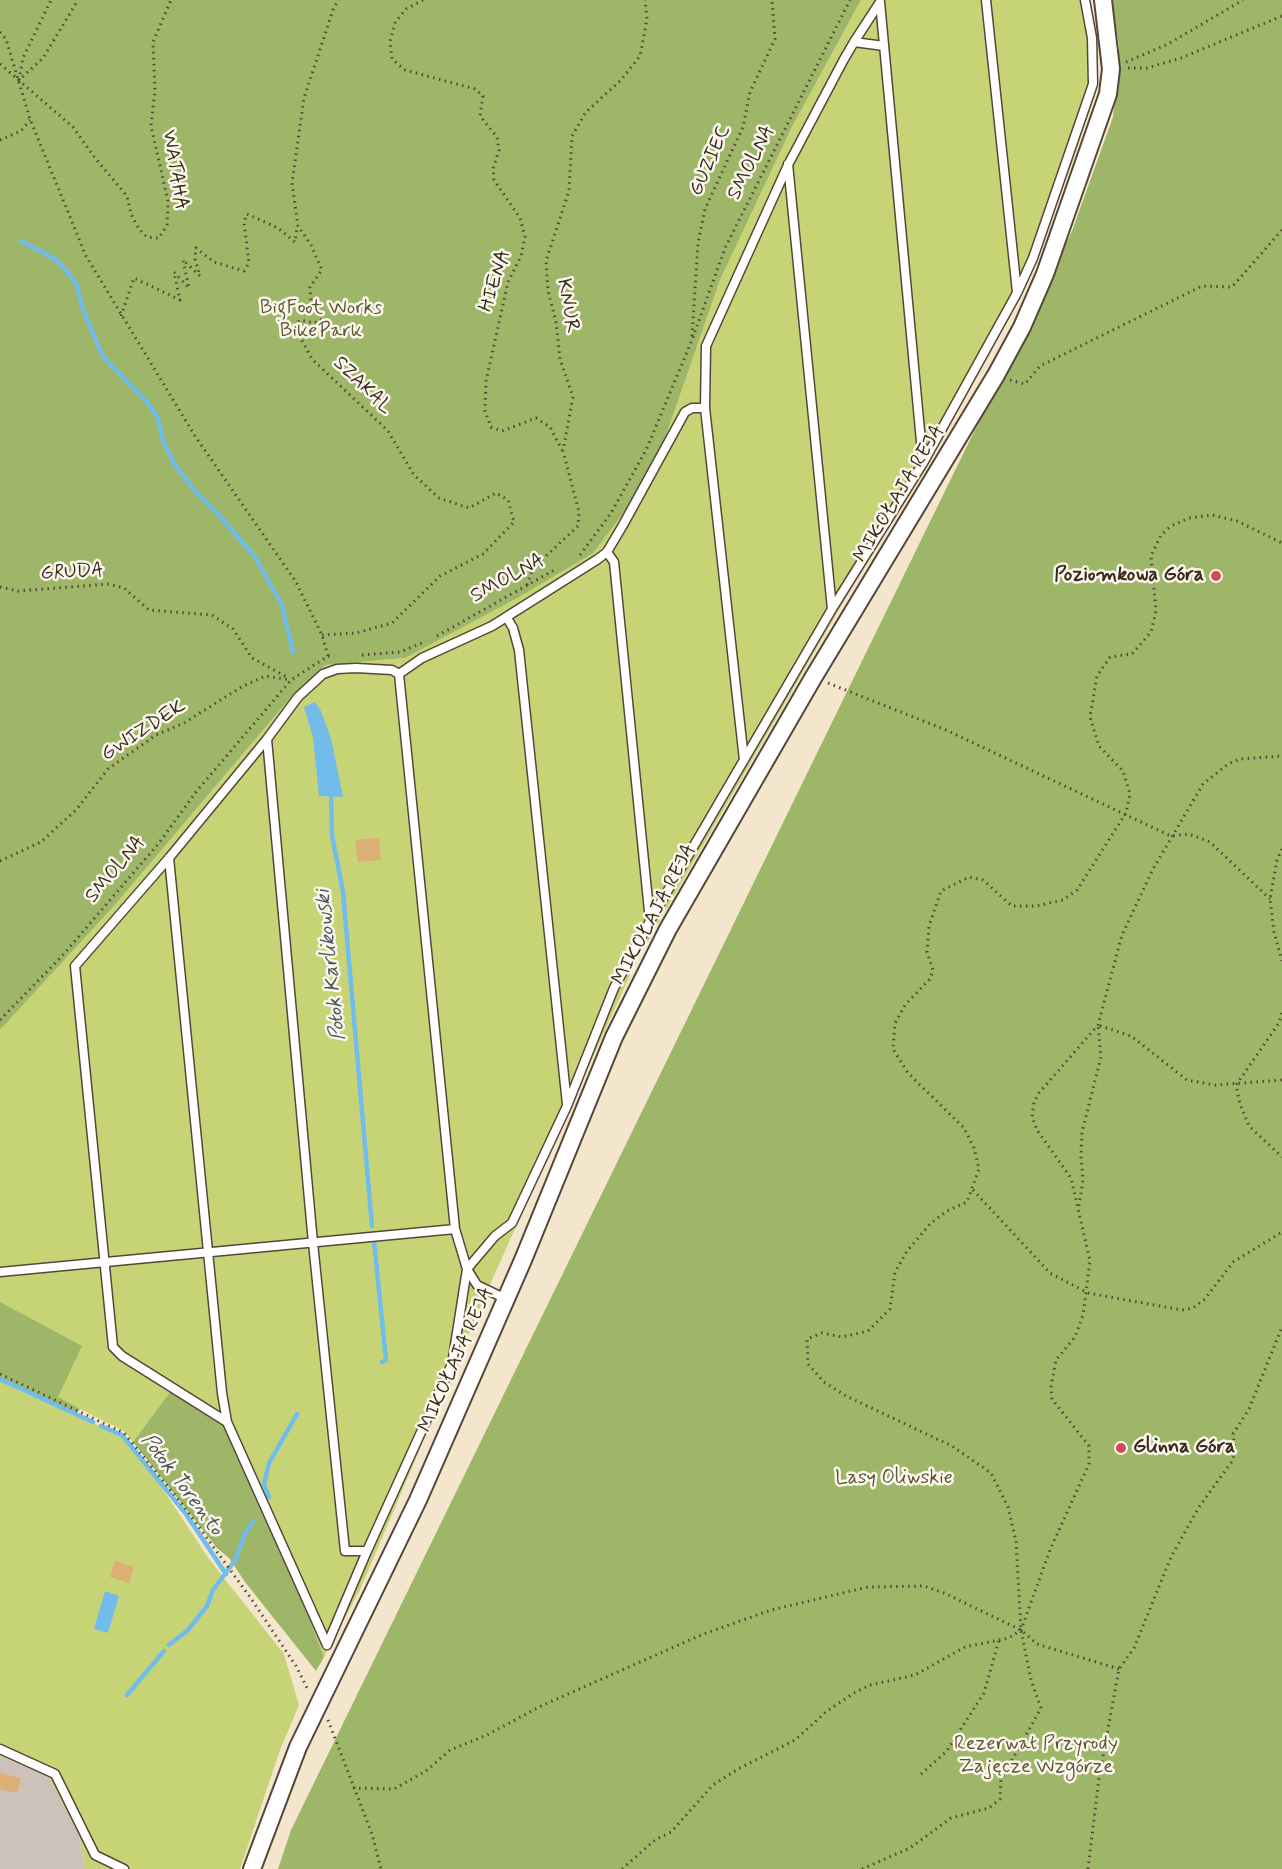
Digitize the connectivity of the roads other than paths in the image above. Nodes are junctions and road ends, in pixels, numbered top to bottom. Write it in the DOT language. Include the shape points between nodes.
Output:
graph roads {
  1 [pos="986,0"];
  2 [pos="1085,0"];
  3 [pos="1103,0"];
  4 [pos="854,42"];
  5 [pos="884,46"];
  6 [pos="788,163"];
  7 [pos="1017,293"];
  8 [pos="705,408"];
  9 [pos="923,463"];
  10 [pos="607,552"];
  11 [pos="832,609"];
  12 [pos="507,618"];
  13 [pos="399,674"];
  14 [pos="267,739"];
  15 [pos="744,760"];
  16 [pos="169,858"];
  17 [pos="650,921"];
  18 [pos="567,1106"];
  19 [pos="455,1229"];
  20 [pos="313,1244"];
  21 [pos="209,1252"];
  22 [pos="104,1263"];
  23 [pos="467,1269"];
  24 [pos="0,1272"];
  25 [pos="506,1299"];
  26 [pos="227,1422"];
  27 [pos="367,1551"];
  28 [pos="0,1749"];
  29 [pos="124,1869"];
  30 [pos="252,1869"];
  1 -- 7 [label="lane"];
  2 -- 7 [label="lane" via="1092,38 1093,84 1033,258"];
  3 -- 25 [label="street, MIKOŁAJA REJA" via="1111,69 1108,94 1045,274 1022,327 688,891 614,1037"];
  4 -- 5 [label="lane"];
  4 -- 5 [label="lane" via="880,2"];
  4 -- 6 [label="lane"];
  5 -- 9 [label="lane"];
  6 -- 8 [label="lane" via="706,346"];
  6 -- 11 [label="lane"];
  7 -- 9 [label="lane"];
  8 -- 10 [label="lane" via="685,412"];
  8 -- 15 [label="lane"];
  9 -- 11 [label="lane"];
  10 -- 12 [label="lane"];
  10 -- 17 [label="lane" via="614,562"];
  11 -- 15 [label="lane"];
  12 -- 13 [label="lane" via="422,658"];
  12 -- 18 [label="lane" via="519,650"];
  13 -- 14 [label="lane" via="356,668 323,674 298,697"];
  13 -- 19 [label="lane"];
  14 -- 16 [label="lane"];
  14 -- 20 [label="lane"];
  15 -- 17 [label="lane"];
  16 -- 21 [label="lane"];
  16 -- 22 [label="lane" via="75,966"];
  17 -- 18 [label="lane" via="614,988"];
  18 -- 23 [label="lane" via="512,1223 495,1236"];
  19 -- 20 [label="lane"];
  19 -- 23 [label="lane"];
  20 -- 21 [label="lane"];
  20 -- 27 [label="lane" via="345,1551"];
  21 -- 22 [label="lane"];
  21 -- 26 [label="lane"];
  22 -- 24 [label="lane"];
  22 -- 26 [label="lane" via="112,1347"];
  23 -- 25 [label="lane" via="477,1285"];
  23 -- 27 [label="lane" via="452,1364"];
  25 -- 30 [label="street, MIKOŁAJA REJA" via="413,1510 298,1747"];
  26 -- 27 [label="lane" via="327,1645"];
  28 -- 29 [label="lane" via="55,1774 95,1855"];
}
